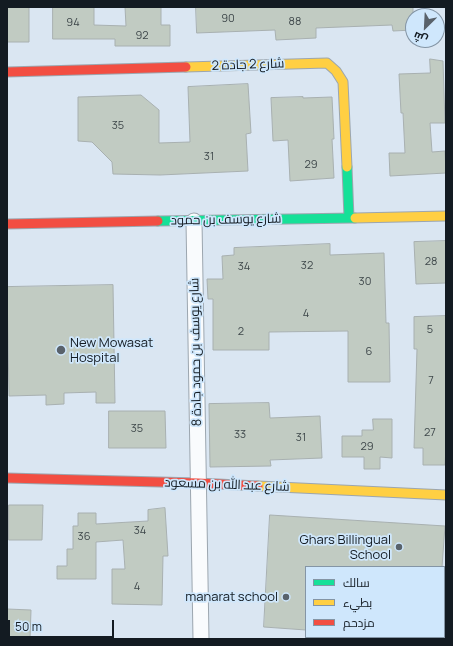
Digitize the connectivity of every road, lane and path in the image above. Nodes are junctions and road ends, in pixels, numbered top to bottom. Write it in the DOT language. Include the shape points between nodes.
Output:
graph roads {
  1 [pos="7,72"];
  2 [pos="446,216"];
  3 [pos="348,218"];
  4 [pos="194,221"];
  5 [pos="7,224"];
  6 [pos="7,478"];
  7 [pos="198,483"];
  8 [pos="446,495"];
  9 [pos="201,639"];
  1 -- 3 [label="street, شارع 2 جادة 2" via="327,63 340,74 343,82"];
  2 -- 3 [label="street, شارع يوسف بن حمود"];
  3 -- 4 [label="street, شارع يوسف بن حمود"];
  4 -- 5 [label="street, شارع يوسف بن حمود"];
  4 -- 7 [label="street, شارع يوسف بن حمود جادة 8"];
  6 -- 7 [label="street, شارع عبد الله بن مسعود"];
  7 -- 8 [label="street, شارع عبد الله بن مسعود"];
  7 -- 9 [label="street, شارع يوسف بن حمود جادة 8"];
}
